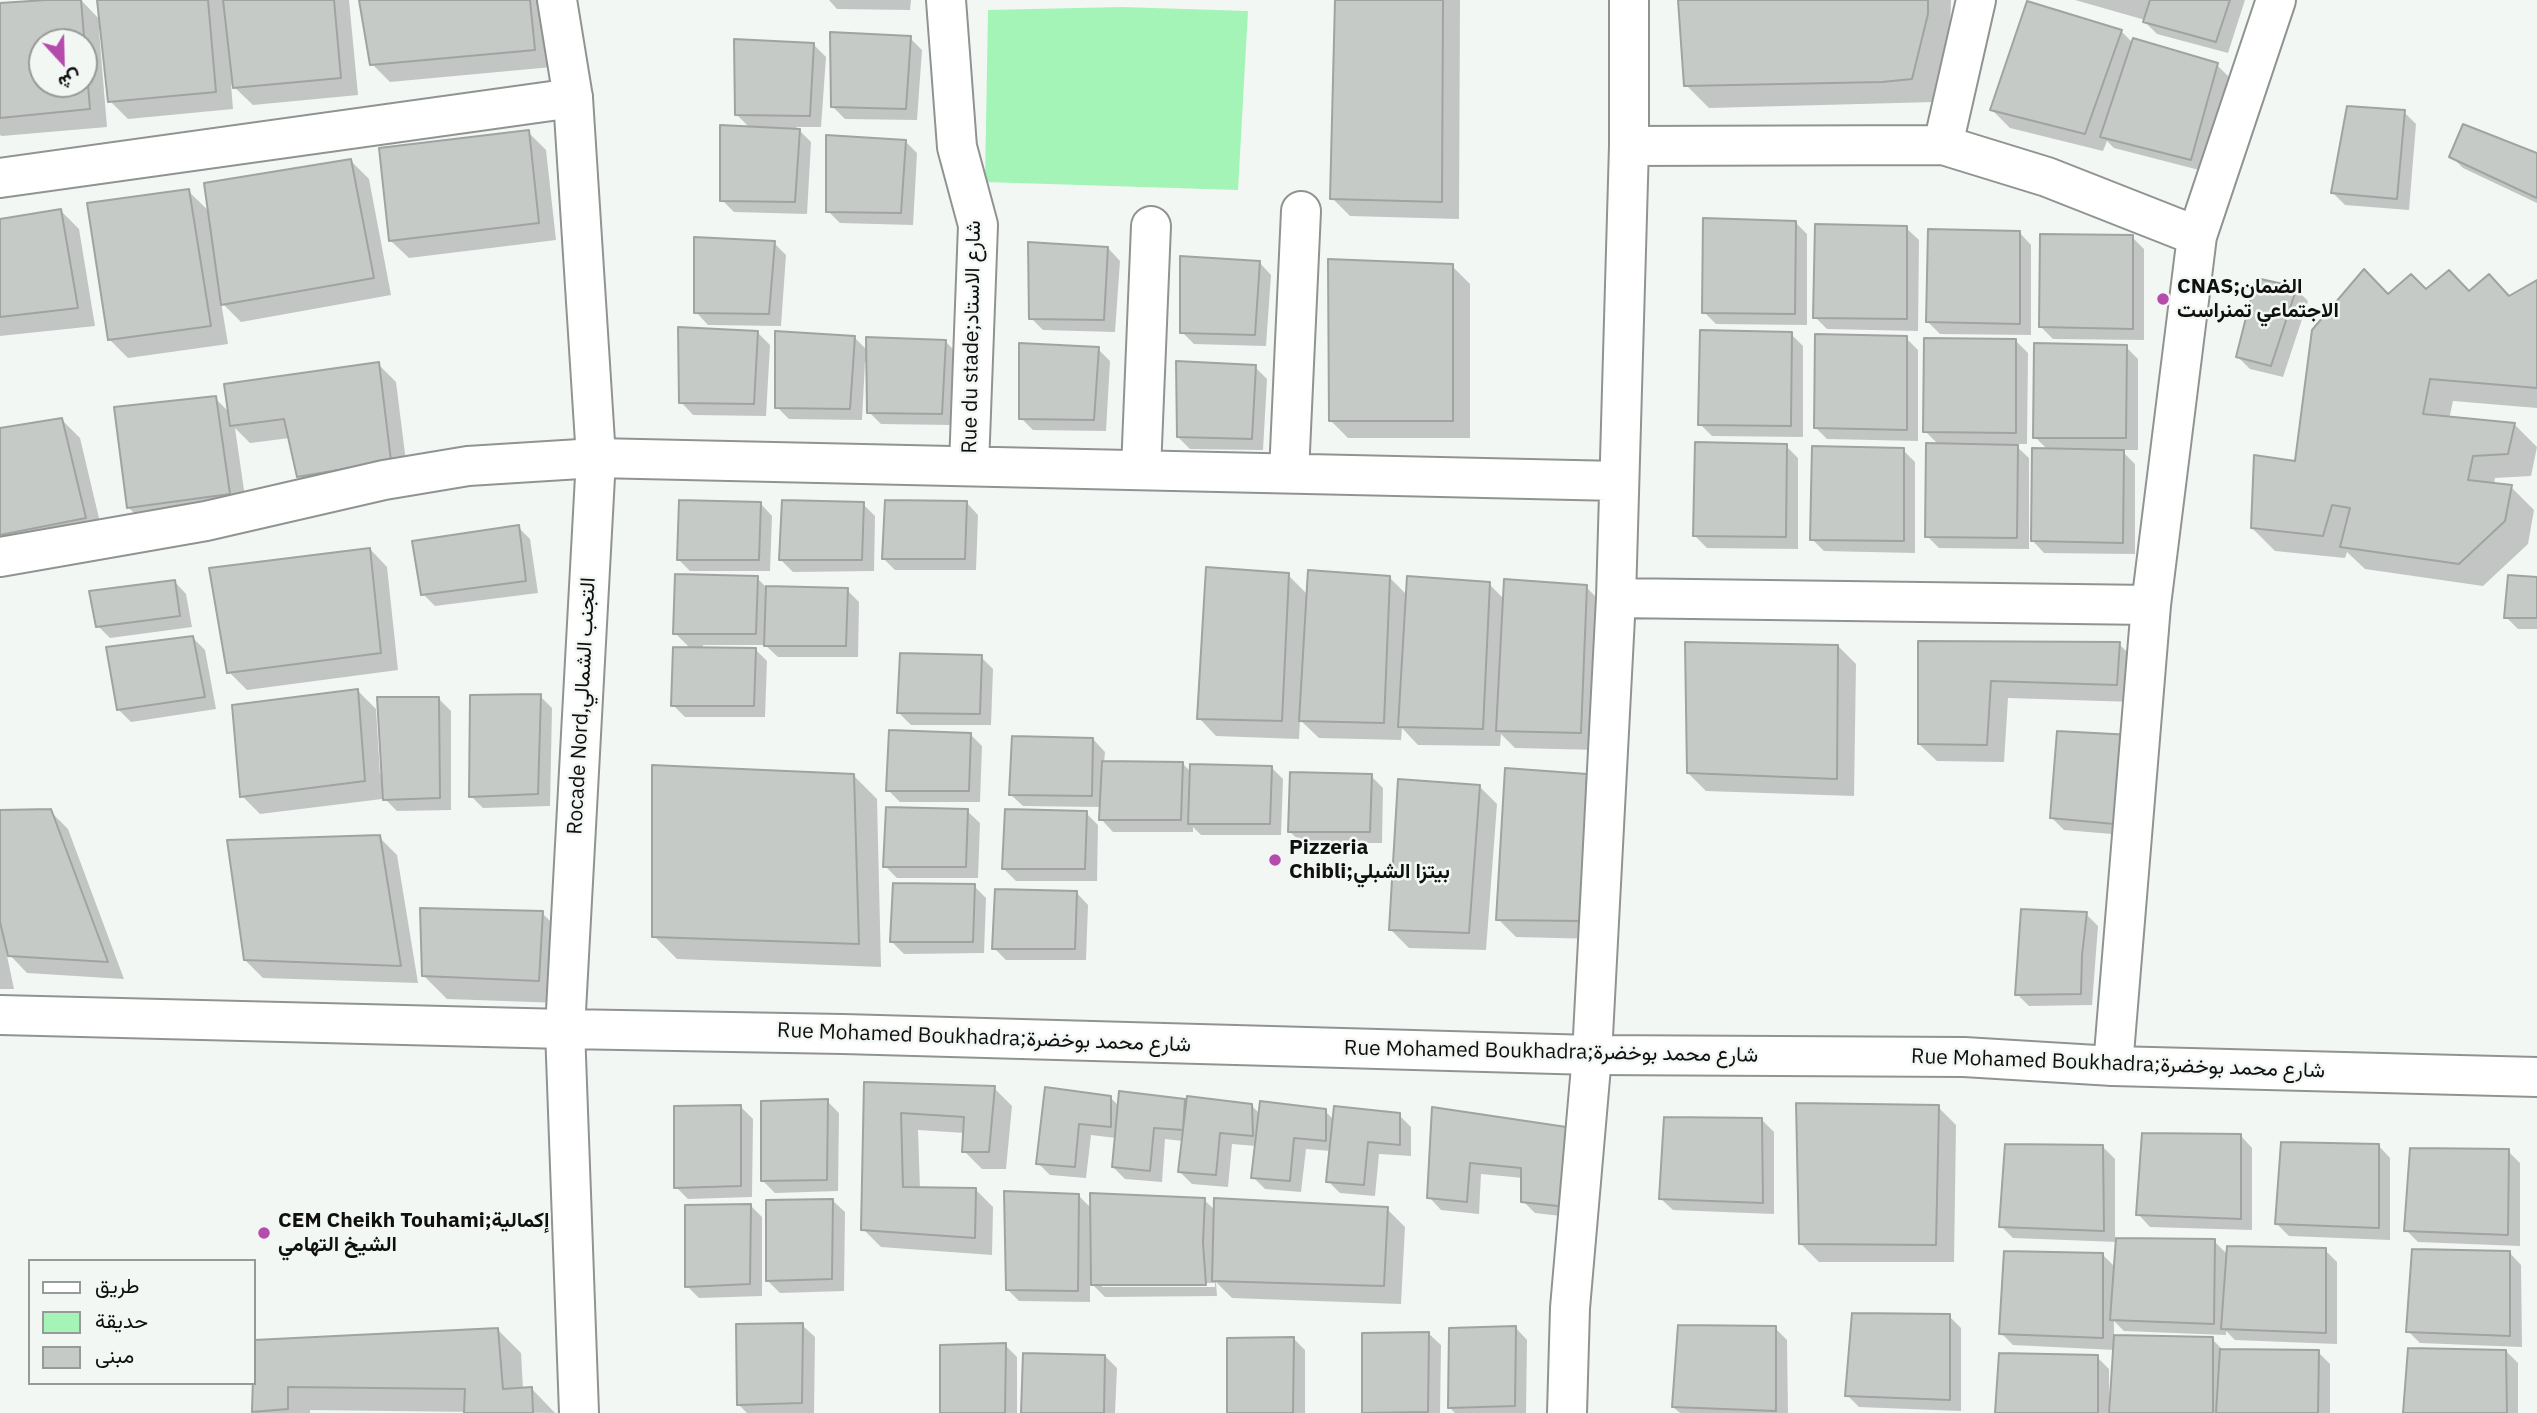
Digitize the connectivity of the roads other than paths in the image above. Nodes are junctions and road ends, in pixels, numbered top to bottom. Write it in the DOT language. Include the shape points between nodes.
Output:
graph roads {
  1 [pos="557,0"];
  2 [pos="946,0"];
  3 [pos="1629,0"];
  4 [pos="1976,0"];
  5 [pos="2276,0"];
  6 [pos="573,98"];
  7 [pos="1942,145"];
  8 [pos="1629,146"];
  9 [pos="0,178"];
  10 [pos="1301,211"];
  11 [pos="1151,226"];
  12 [pos="2196,236"];
  13 [pos="596,458"];
  14 [pos="969,466"];
  15 [pos="1141,470"];
  16 [pos="1289,473"];
  17 [pos="1618,481"];
  18 [pos="0,557"];
  19 [pos="1616,598"];
  20 [pos="2151,605"];
  21 [pos="0,1015"];
  22 [pos="565,1029"];
  23 [pos="1592,1055"];
  24 [pos="2113,1066"];
  25 [pos="2537,1077"];
  26 [pos="579,1413"];
  27 [pos="1567,1413"];
  1 -- 6 [label="street, Rocade Nord,التجنب الشمالي"];
  2 -- 14 [label="street, Rue du stade;شارع الاستاد" via="957,147 978,225"];
  3 -- 8 [label="street"];
  4 -- 7 [label="street"];
  5 -- 12 [label="street"];
  6 -- 9 [label="street"];
  6 -- 13 [label="street, Rocade Nord,التجنب الشمالي"];
  7 -- 8 [label="street"];
  7 -- 12 [label="street" via="2047,177"];
  8 -- 17 [label="street"];
  10 -- 16 [label="street"];
  11 -- 15 [label="street"];
  12 -- 20 [label="street"];
  13 -- 14 [label="street"];
  13 -- 18 [label="street" via="468,466 384,480 206,521"];
  13 -- 22 [label="street, Rocade Nord,التجنب الشمالي"];
  14 -- 15 [label="street"];
  15 -- 16 [label="street"];
  16 -- 17 [label="street"];
  17 -- 19 [label="street"];
  19 -- 20 [label="street"];
  19 -- 23 [label="street"];
  20 -- 24 [label="street"];
  21 -- 22 [label="street, Rue Mohamed Boukhadra;شارع محمد بوخضرة"];
  22 -- 23 [label="street, Rue Mohamed Boukhadra;شارع محمد بوخضرة"];
  22 -- 26 [label="street, Rocade Nord,التجنب الشمالي"];
  23 -- 24 [label="street, Rue Mohamed Boukhadra;شارع محمد بوخضرة" via="1964,1057"];
  23 -- 27 [label="street" via="1570,1308"];
  24 -- 25 [label="street, Rue Mohamed Boukhadra;شارع محمد بوخضرة"];
}
